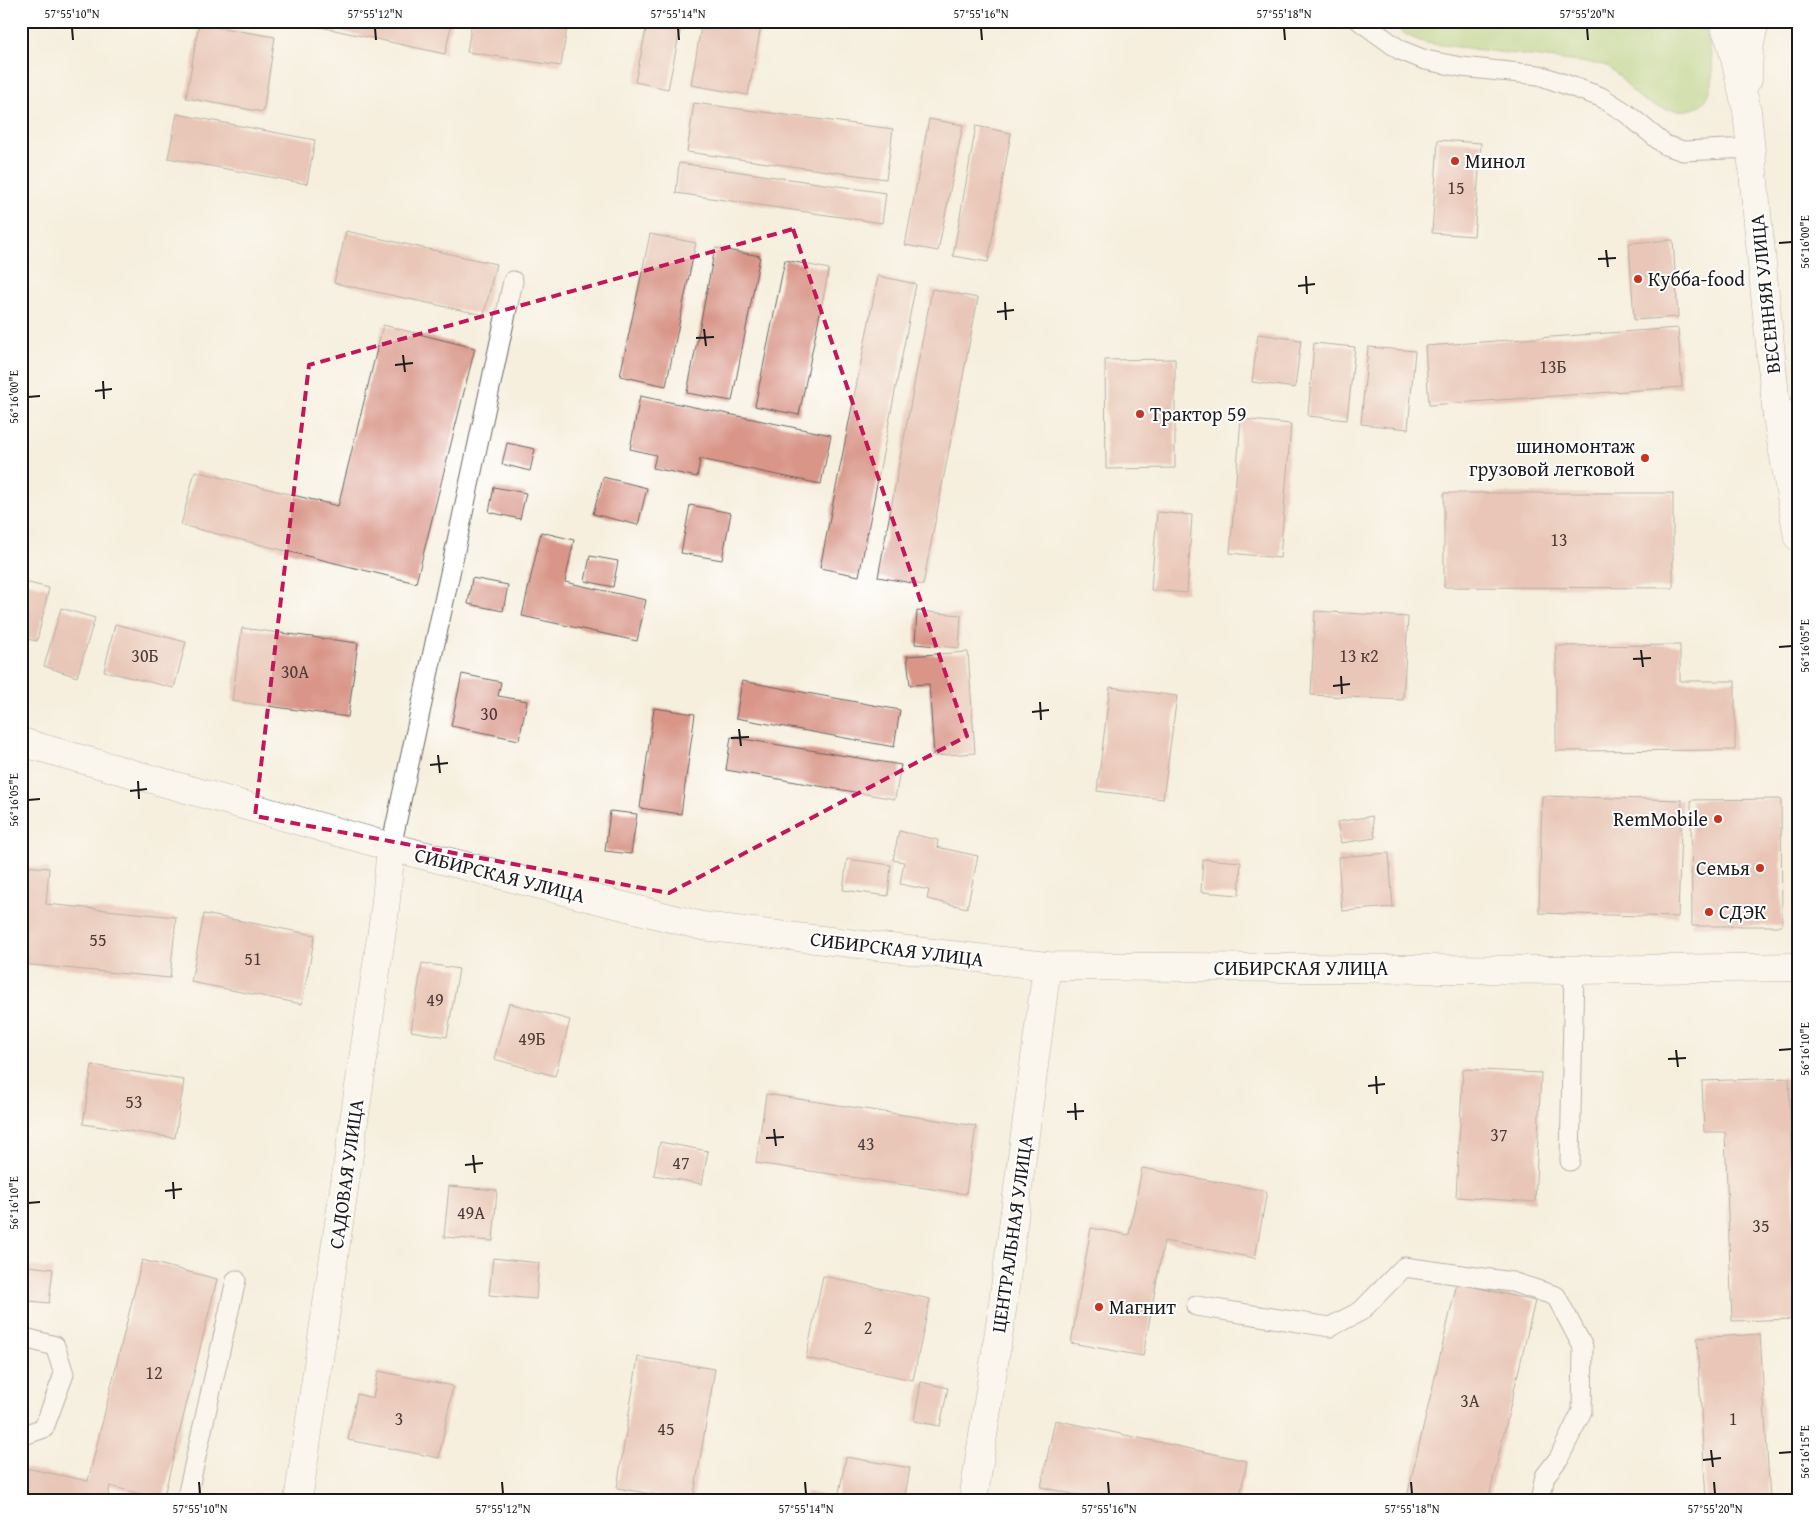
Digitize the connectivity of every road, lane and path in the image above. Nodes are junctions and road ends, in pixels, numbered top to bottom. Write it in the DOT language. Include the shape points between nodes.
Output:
graph roads {
  1 [pos="1360,21"];
  2 [pos="1723,21"];
  3 [pos="1754,21"];
  4 [pos="1747,110"];
  5 [pos="1751,148"];
  6 [pos="512,282"];
  7 [pos="1788,416"];
  8 [pos="1798,537"];
  9 [pos="21,742"];
  10 [pos="391,847"];
  11 [pos="1047,966"];
  12 [pos="1798,967"];
  13 [pos="1574,970"];
  14 [pos="1570,1161"];
  15 [pos="236,1280"];
  16 [pos="1196,1306"];
  17 [pos="21,1338"];
  18 [pos="21,1436"];
  19 [pos="186,1501"];
  20 [pos="298,1501"];
  21 [pos="973,1501"];
  22 [pos="1540,1501"];
  1 -- 5 [label="lane" via="1400,50 1425,60 1539,75 1592,94 1626,113 1665,145 1683,151"];
  2 -- 4 [label="street"];
  3 -- 4 [label="street" via="1749,48"];
  4 -- 5 [label="street, ВЕСЕННЯЯ УЛИЦА"];
  5 -- 7 [label="street, ВЕСЕННЯЯ УЛИЦА"];
  6 -- 10 [label="lane"];
  7 -- 8 [label="street, ВЕСЕННЯЯ УЛИЦА"];
  9 -- 10 [label="street, СИБИРСКАЯ УЛИЦА"];
  10 -- 11 [label="street, СИБИРСКАЯ УЛИЦА" via="702,926"];
  10 -- 20 [label="street, САДОВАЯ УЛИЦА" via="385,910"];
  11 -- 13 [label="street, СИБИРСКАЯ УЛИЦА"];
  11 -- 21 [label="street, ЦЕНТРАЛЬНАЯ УЛИЦА" via="1001,1318"];
  12 -- 13 [label="street, СИБИРСКАЯ УЛИЦА"];
  13 -- 14 [label="lane"];
  15 -- 19 [label="lane"];
  16 -- 22 [label="lane" via="1330,1327 1361,1311 1404,1267 1512,1282 1556,1296 1583,1347 1582,1411 1559,1458 1545,1476"];
  17 -- 18 [label="lane" via="55,1346 64,1374 44,1428"];
}
